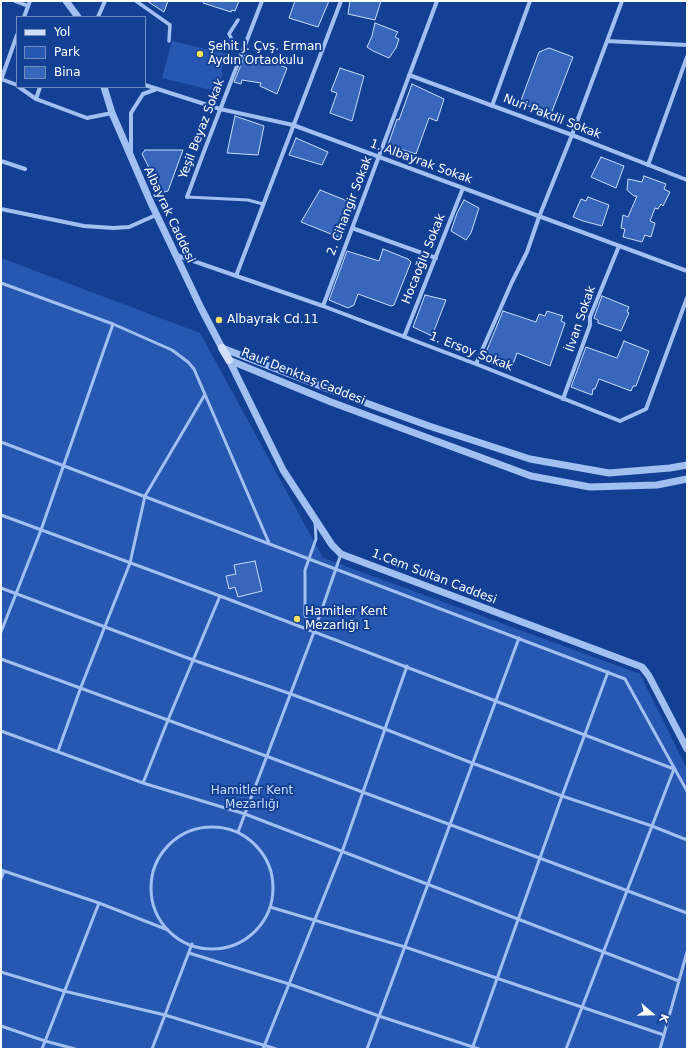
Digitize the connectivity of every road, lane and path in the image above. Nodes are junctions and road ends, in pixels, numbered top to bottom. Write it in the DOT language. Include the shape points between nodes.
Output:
graph roads {
  1 [pos="15,1"];
  2 [pos="30,1"];
  3 [pos="66,1"];
  4 [pos="105,1"];
  5 [pos="136,1"];
  6 [pos="262,1"];
  7 [pos="341,1"];
  8 [pos="437,1"];
  9 [pos="530,1"];
  10 [pos="622,1"];
  11 [pos="28,6"];
  12 [pos="24,16"];
  13 [pos="77,16"];
  14 [pos="98,16"];
  15 [pos="238,20"];
  16 [pos="16,38"];
  17 [pos="169,41"];
  18 [pos="607,41"];
  19 [pos="235,45"];
  20 [pos="687,45"];
  21 [pos="687,57"];
  22 [pos="409,75"];
  23 [pos="1,80"];
  24 [pos="16,85"];
  25 [pos="146,85"];
  26 [pos="21,88"];
  27 [pos="40,88"];
  28 [pos="104,88"];
  29 [pos="157,89"];
  30 [pos="36,99"];
  31 [pos="492,106"];
  32 [pos="220,109"];
  33 [pos="112,113"];
  34 [pos="293,125"];
  35 [pos="572,135"];
  36 [pos="131,157"];
  37 [pos="379,157"];
  38 [pos="1,161"];
  39 [pos="648,165"];
  40 [pos="24,169"];
  41 [pos="687,180"];
  42 [pos="463,188"];
  43 [pos="187,197"];
  44 [pos="263,204"];
  45 [pos="1,209"];
  46 [pos="156,215"];
  47 [pos="539,217"];
  48 [pos="352,228"];
  49 [pos="619,246"];
  50 [pos="176,254"];
  51 [pos="436,258"];
  52 [pos="687,271"];
  53 [pos="236,276"];
  54 [pos="1,284"];
  55 [pos="687,298"];
  56 [pos="323,306"];
  57 [pos="685,307"];
  58 [pos="113,324"];
  59 [pos="404,337"];
  60 [pos="222,348"];
  61 [pos="229,360"];
  62 [pos="476,364"];
  63 [pos="204,396"];
  64 [pos="563,399"];
  65 [pos="1,442"];
  66 [pos="687,465"];
  67 [pos="63,466"];
  68 [pos="687,479"];
  69 [pos="145,496"];
  70 [pos="1,515"];
  71 [pos="315,518"];
  72 [pos="41,530"];
  73 [pos="269,544"];
  74 [pos="341,554"];
  75 [pos="309,559"];
  76 [pos="130,563"];
  77 [pos="336,570"];
  78 [pos="1,588"];
  79 [pos="15,593"];
  80 [pos="220,596"];
  81 [pos="105,627"];
  82 [pos="313,631"];
  83 [pos="1,632"];
  84 [pos="518,638"];
  85 [pos="1,659"];
  86 [pos="193,660"];
  87 [pos="407,666"];
  88 [pos="608,672"];
  89 [pos="81,687"];
  90 [pos="291,694"];
  91 [pos="496,701"];
  92 [pos="168,720"];
  93 [pos="385,729"];
  94 [pos="1,731"];
  95 [pos="584,734"];
  96 [pos="687,749"];
  97 [pos="58,751"];
  98 [pos="266,756"];
  99 [pos="472,764"];
  100 [pos="674,769"];
  101 [pos="143,783"];
  102 [pos="687,791"];
  103 [pos="362,792"];
  104 [pos="562,796"];
  105 [pos="245,814"];
  106 [pos="450,824"];
  107 [pos="652,826"];
  108 [pos="238,832"];
  109 [pos="687,840"];
  110 [pos="342,852"];
  111 [pos="540,858"];
  112 [pos="3,870"];
  113 [pos="1,880"];
  114 [pos="428,885"];
  115 [pos="627,891"];
  116 [pos="99,903"];
  117 [pos="270,908"];
  118 [pos="687,913"];
  119 [pos="518,920"];
  120 [pos="313,921"];
  121 [pos="168,930"];
  122 [pos="192,944"];
  123 [pos="405,947"];
  124 [pos="603,952"];
  125 [pos="687,952"];
  126 [pos="189,953"];
  127 [pos="1,972"];
  128 [pos="497,978"];
  129 [pos="679,981"];
  130 [pos="289,984"];
  131 [pos="64,991"];
  132 [pos="582,1008"];
  133 [pos="165,1015"];
  134 [pos="379,1016"];
  135 [pos="1,1026"];
  136 [pos="664,1035"];
  137 [pos="45,1041"];
  138 [pos="265,1045"];
  139 [pos="473,1048"];
  140 [pos="42,1049"];
  141 [pos="75,1049"];
  142 [pos="152,1049"];
  143 [pos="263,1049"];
  144 [pos="276,1049"];
  145 [pos="367,1049"];
  146 [pos="478,1049"];
  147 [pos="566,1049"];
  148 [pos="660,1049"];
  1 -- 11 [label="street"];
  2 -- 11 [label="street"];
  3 -- 13 [label="street"];
  4 -- 14 [label="street"];
  5 -- 17 [label="street" via="170,25"];
  6 -- 32 [label="street, Yeşil Beyaz Sokak"];
  7 -- 34 [label="street"];
  8 -- 22 [label="street, 2. Cihangir Sokak"];
  9 -- 31 [label="street"];
  10 -- 18 [label="street"];
  11 -- 12 [label="street"];
  15 -- 19 [label="street" via="229,34"];
  16 -- 23 [label="street"];
  18 -- 20 [label="street"];
  18 -- 35 [label="street"];
  21 -- 39 [label="street"];
  22 -- 31 [label="street, Nuri Pakdil Sokak"];
  22 -- 37 [label="street, 2. Cihangir Sokak"];
  23 -- 24 [label="street"];
  25 -- 29 [label="street, 1. Albayrak Sokak"];
  26 -- 30 [label="street"];
  27 -- 30 [label="street"];
  28 -- 33 [label="street, Albayrak Caddesi"];
  29 -- 32 [label="street, 1. Albayrak Sokak"];
  29 -- 36 [label="street" via="142,94 131,114"];
  30 -- 33 [label="street" via="87,118"];
  31 -- 35 [label="street, Nuri Pakdil Sokak"];
  32 -- 34 [label="street, 1. Albayrak Sokak"];
  32 -- 43 [label="street, Yeşil Beyaz Sokak"];
  33 -- 36 [label="street, Albayrak Caddesi"];
  34 -- 37 [label="street, 1. Albayrak Sokak"];
  34 -- 44 [label="street"];
  35 -- 39 [label="street, Nuri Pakdil Sokak"];
  35 -- 47 [label="street"];
  36 -- 46 [label="street, Albayrak Caddesi"];
  37 -- 42 [label="street, 1. Albayrak Sokak"];
  37 -- 48 [label="street, 2. Cihangir Sokak"];
  38 -- 40 [label="street"];
  39 -- 41 [label="street, Nuri Pakdil Sokak"];
  42 -- 47 [label="street, 1. Albayrak Sokak"];
  42 -- 51 [label="street, Hocaoğlu Sokak"];
  43 -- 44 [label="lane" via="248,200"];
  44 -- 53 [label="street"];
  45 -- 46 [label="street" via="84,226 113,228 129,227"];
  46 -- 50 [label="street, Albayrak Caddesi"];
  47 -- 49 [label="street, 1. Albayrak Sokak"];
  47 -- 62 [label="street" via="527,252"];
  48 -- 51 [label="street"];
  48 -- 56 [label="street, 2. Cihangir Sokak"];
  49 -- 52 [label="street, 1. Albayrak Sokak"];
  49 -- 64 [label="street, İlvan Sokak" via="590,317 590,325"];
  50 -- 53 [label="street, 1. Ersoy Sokak"];
  50 -- 60 [label="street, Albayrak Caddesi"];
  51 -- 59 [label="street, Hocaoğlu Sokak"];
  53 -- 56 [label="street, 1. Ersoy Sokak"];
  54 -- 58 [label="lane"];
  55 -- 57 [label="street, 1. Ersoy Sokak"];
  56 -- 59 [label="street, 1. Ersoy Sokak"];
  57 -- 64 [label="street, 1. Ersoy Sokak" via="646,409 620,421"];
  58 -- 63 [label="lane" via="181,355 194,369"];
  58 -- 67 [label="lane"];
  59 -- 62 [label="street, 1. Ersoy Sokak"];
  60 -- 61 [label="main road, Rauf Denktaş Caddesi"];
  60 -- 66 [label="street, Rauf Denktaş Caddesi" via="422,423 530,459 609,473"];
  61 -- 68 [label="street, Rauf Denktaş Caddesi" via="331,402 531,476 590,487 656,485"];
  61 -- 71 [label="street, 1.Cem Sultan Caddesi" via="283,470"];
  62 -- 64 [label="street, 1. Ersoy Sokak"];
  63 -- 69 [label="lane"];
  63 -- 73 [label="lane"];
  65 -- 67 [label="lane"];
  67 -- 69 [label="lane"];
  67 -- 72 [label="lane"];
  69 -- 73 [label="lane"];
  69 -- 76 [label="lane"];
  70 -- 72 [label="lane"];
  71 -- 74 [label="street, 1.Cem Sultan Caddesi" via="332,545"];
  71 -- 75 [label="lane" via="316,539"];
  72 -- 76 [label="lane"];
  72 -- 79 [label="lane"];
  73 -- 75 [label="lane"];
  74 -- 77 [label="lane"];
  74 -- 96 [label="street, 1.Cem Sultan Caddesi" via="642,667"];
  75 -- 77 [label="lane"];
  75 -- 82 [label="lane" via="305,570 305,615"];
  76 -- 80 [label="lane"];
  76 -- 81 [label="lane"];
  77 -- 82 [label="lane"];
  77 -- 84 [label="lane"];
  78 -- 79 [label="lane"];
  79 -- 81 [label="lane"];
  79 -- 83 [label="lane"];
  80 -- 82 [label="lane"];
  80 -- 86 [label="lane"];
  81 -- 86 [label="lane"];
  81 -- 89 [label="lane"];
  82 -- 87 [label="lane"];
  82 -- 90 [label="lane"];
  84 -- 88 [label="lane"];
  84 -- 91 [label="lane"];
  85 -- 89 [label="lane"];
  86 -- 90 [label="lane"];
  86 -- 92 [label="lane"];
  87 -- 91 [label="lane"];
  87 -- 93 [label="lane"];
  88 -- 95 [label="lane"];
  88 -- 100 [label="lane" via="625,679"];
  89 -- 92 [label="lane"];
  89 -- 97 [label="lane"];
  90 -- 93 [label="lane"];
  90 -- 98 [label="lane"];
  91 -- 95 [label="lane"];
  91 -- 99 [label="lane"];
  92 -- 98 [label="lane"];
  92 -- 101 [label="lane"];
  93 -- 99 [label="lane"];
  93 -- 103 [label="lane"];
  94 -- 97 [label="lane"];
  95 -- 100 [label="lane"];
  95 -- 104 [label="lane"];
  97 -- 101 [label="lane"];
  98 -- 103 [label="lane"];
  98 -- 105 [label="lane"];
  99 -- 104 [label="lane"];
  99 -- 106 [label="lane"];
  100 -- 102 [label="lane"];
  100 -- 107 [label="lane"];
  101 -- 105 [label="lane"];
  103 -- 106 [label="lane"];
  103 -- 110 [label="lane"];
  104 -- 107 [label="lane"];
  104 -- 111 [label="lane"];
  105 -- 108 [label="lane"];
  105 -- 110 [label="lane"];
  106 -- 111 [label="lane"];
  106 -- 114 [label="lane"];
  107 -- 109 [label="lane"];
  107 -- 115 [label="lane"];
  108 -- 117 [label="lane" via="253,842 264,855 272,878"];
  108 -- 121 [label="lane" via="220,827 201,828 184,834 169,845 158,860 152,878 152,897 158,915"];
  110 -- 114 [label="lane"];
  110 -- 120 [label="lane"];
  111 -- 115 [label="lane"];
  111 -- 119 [label="lane"];
  112 -- 113 [label="lane"];
  112 -- 116 [label="lane"];
  114 -- 119 [label="lane"];
  114 -- 123 [label="lane"];
  115 -- 118 [label="lane"];
  115 -- 124 [label="lane"];
  116 -- 121 [label="lane"];
  116 -- 131 [label="lane"];
  117 -- 120 [label="lane"];
  117 -- 122 [label="lane" via="260,925 246,939 227,947 207,949"];
  119 -- 124 [label="lane"];
  119 -- 128 [label="lane"];
  120 -- 123 [label="lane"];
  120 -- 130 [label="lane"];
  121 -- 122 [label="lane" via="177,938"];
  122 -- 126 [label="lane"];
  123 -- 128 [label="lane"];
  123 -- 134 [label="lane"];
  124 -- 129 [label="lane"];
  124 -- 132 [label="lane"];
  125 -- 129 [label="lane"];
  126 -- 130 [label="lane"];
  126 -- 133 [label="lane"];
  127 -- 131 [label="lane"];
  128 -- 132 [label="lane"];
  128 -- 139 [label="lane"];
  129 -- 136 [label="lane"];
  130 -- 134 [label="lane"];
  130 -- 138 [label="lane"];
  131 -- 133 [label="lane"];
  131 -- 137 [label="lane"];
  132 -- 136 [label="lane"];
  132 -- 147 [label="lane"];
  133 -- 138 [label="lane"];
  133 -- 142 [label="lane"];
  134 -- 139 [label="lane"];
  134 -- 145 [label="lane"];
  135 -- 137 [label="lane"];
  136 -- 148 [label="lane"];
  137 -- 140 [label="lane"];
  137 -- 141 [label="lane"];
  138 -- 143 [label="lane"];
  138 -- 144 [label="lane"];
  139 -- 146 [label="lane"];
}
